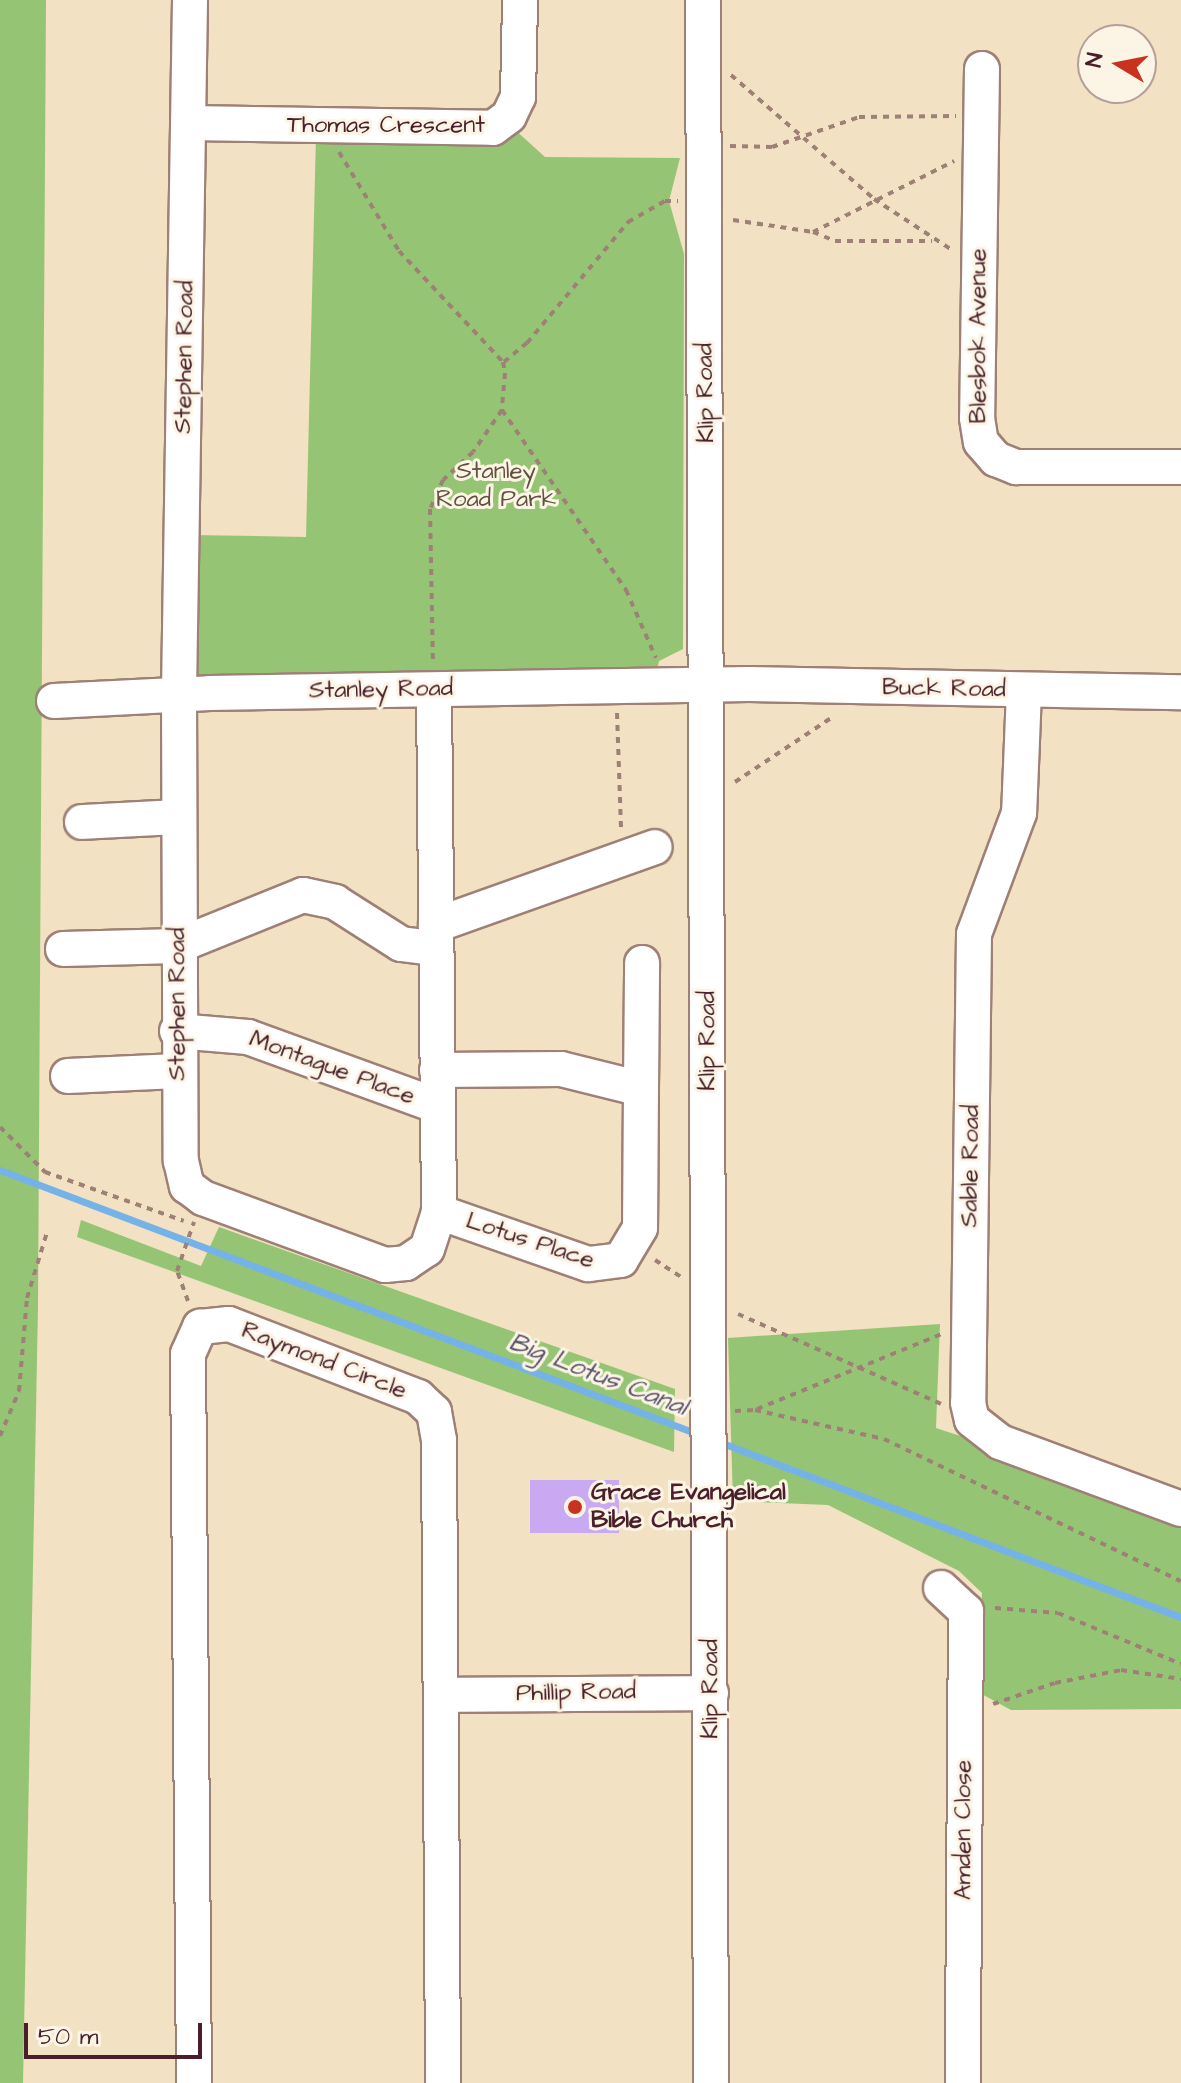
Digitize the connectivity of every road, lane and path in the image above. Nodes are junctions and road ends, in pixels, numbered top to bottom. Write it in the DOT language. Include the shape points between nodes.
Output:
graph roads {
  1 [pos="190,0"];
  2 [pos="520,0"];
  3 [pos="703,0"];
  4 [pos="703,53"];
  5 [pos="982,69"];
  6 [pos="188,123"];
  7 [pos="982,131"];
  8 [pos="802,134"];
  9 [pos="333,141"];
  10 [pos="705,146"];
  11 [pos="874,199"];
  12 [pos="672,201"];
  13 [pos="704,216"];
  14 [pos="813,232"];
  15 [pos="932,241"];
  16 [pos="979,263"];
  17 [pos="503,362"];
  18 [pos="502,410"];
  19 [pos="1181,467"];
  20 [pos="660,668"];
  21 [pos="434,681"];
  22 [pos="708,684"];
  23 [pos="617,685"];
  24 [pos="858,687"];
  25 [pos="1024,691"];
  26 [pos="1181,692"];
  27 [pos="179,695"];
  28 [pos="54,701"];
  29 [pos="708,805"];
  30 [pos="179,817"];
  31 [pos="82,822"];
  32 [pos="655,847"];
  33 [pos="623,859"];
  34 [pos="436,936"];
  35 [pos="177,946"];
  36 [pos="63,949"];
  37 [pos="642,963"];
  38 [pos="177,1031"];
  39 [pos="437,1070"];
  40 [pos="177,1071"];
  41 [pos="68,1076"];
  42 [pos="641,1089"];
  43 [pos="438,1106"];
  44 [pos="0,1127"];
  45 [pos="439,1212"];
  46 [pos="47,1232"];
  47 [pos="632,1250"];
  48 [pos="709,1301"];
  49 [pos="194,1316"];
  50 [pos="969,1323"];
  51 [pos="855,1369"];
  52 [pos="968,1403"];
  53 [pos="755,1410"];
  54 [pos="709,1412"];
  55 [pos="0,1436"];
  56 [pos="1181,1509"];
  57 [pos="1181,1581"];
  58 [pos="954,1600"];
  59 [pos="1181,1664"];
  60 [pos="1181,1679"];
  61 [pos="711,1693"];
  62 [pos="441,1695"];
  63 [pos="965,1710"];
  64 [pos="194,2083"];
  65 [pos="443,2083"];
  66 [pos="711,2083"];
  67 [pos="963,2083"];
  1 -- 6 [label="street, Stephen Road"];
  2 -- 6 [label="street, Thomas Crescent" via="518,97 509,116 493,128"];
  3 -- 4 [label="street, Klip Road"];
  4 -- 8 [label="path"];
  4 -- 10 [label="street, Klip Road"];
  5 -- 7 [label="street, Blesbok Avenue"];
  6 -- 27 [label="street, Stephen Road"];
  7 -- 8 [label="path" via="859,117"];
  7 -- 11 [label="path"];
  7 -- 16 [label="street, Blesbok Avenue"];
  8 -- 10 [label="path" via="772,147"];
  8 -- 11 [label="path"];
  9 -- 17 [label="path" via="399,251"];
  10 -- 13 [label="street, Klip Road"];
  11 -- 14 [label="path"];
  11 -- 15 [label="path"];
  12 -- 17 [label="path" via="628,222 536,333"];
  13 -- 14 [label="path"];
  13 -- 22 [label="street, Klip Road"];
  14 -- 15 [label="path" via="835,241"];
  15 -- 16 [label="path"];
  16 -- 19 [label="street, Blesbok Avenue" via="977,418 988,452 1016,467"];
  17 -- 18 [label="path" via="507,390"];
  18 -- 20 [label="path" via="626,590"];
  18 -- 21 [label="path" via="473,452 443,480 430,509"];
  21 -- 23 [label="street, Stanley Road"];
  21 -- 27 [label="street, Stanley Road"];
  21 -- 34 [label="street, Stephen Road"];
  22 -- 23 [label="street, Stanley Road"];
  22 -- 24 [label="street, Buck Road"];
  22 -- 29 [label="street, Klip Road"];
  23 -- 33 [label="path"];
  24 -- 25 [label="street, Buck Road"];
  24 -- 29 [label="path" via="847,708"];
  25 -- 26 [label="street, Buck Road"];
  25 -- 50 [label="street, Sable Road" via="1019,813 974,934"];
  27 -- 28 [label="street, Stanley Road"];
  27 -- 30 [label="street, Stephen Road"];
  29 -- 48 [label="street, Klip Road"];
  30 -- 31 [label="street"];
  30 -- 35 [label="street, Stephen Road"];
  32 -- 33 [label="street"];
  33 -- 34 [label="street"];
  34 -- 35 [label="street" via="401,944 335,902 303,895"];
  34 -- 39 [label="street, Stephen Road"];
  35 -- 36 [label="street"];
  35 -- 38 [label="street, Stephen Road"];
  37 -- 42 [label="street, Lotus Place"];
  38 -- 40 [label="street, Stephen Road"];
  38 -- 43 [label="street, Montague Place" via="248,1037"];
  39 -- 42 [label="street" via="561,1069"];
  39 -- 43 [label="street, Stephen Road"];
  40 -- 41 [label="street"];
  40 -- 45 [label="street, Stephen Road" via="181,1161 187,1186 203,1198 385,1265 406,1263 427,1249"];
  42 -- 47 [label="street, Lotus Place" via="640,1228"];
  43 -- 45 [label="street, Stephen Road"];
  44 -- 49 [label="path" via="45,1172 194,1225 177,1271"];
  45 -- 47 [label="street, Lotus Place" via="588,1264 606,1265"];
  46 -- 55 [label="path" via="27,1298 19,1391"];
  47 -- 48 [label="path" via="668,1266"];
  48 -- 51 [label="path"];
  48 -- 54 [label="street, Klip Road"];
  50 -- 51 [label="path"];
  50 -- 52 [label="street, Sable Road"];
  51 -- 52 [label="path" via="935,1404"];
  51 -- 53 [label="path"];
  52 -- 56 [label="street" via="972,1420 1000,1442"];
  53 -- 54 [label="path"];
  53 -- 57 [label="path" via="884,1439"];
  54 -- 61 [label="street, Klip Road"];
  58 -- 59 [label="path" via="1058,1613"];
  58 -- 63 [label="street, Amden Close"];
  60 -- 63 [label="path" via="1121,1670"];
  61 -- 62 [label="street, Phillip Road"];
  61 -- 66 [label="street, Klip Road"];
  62 -- 64 [label="street, Raymond Circle" via="439,1440 434,1412 418,1397 229,1324 200,1327 188,1354"];
  62 -- 65 [label="street, Raymond Circle"];
  63 -- 67 [label="street, Amden Close"];
}
